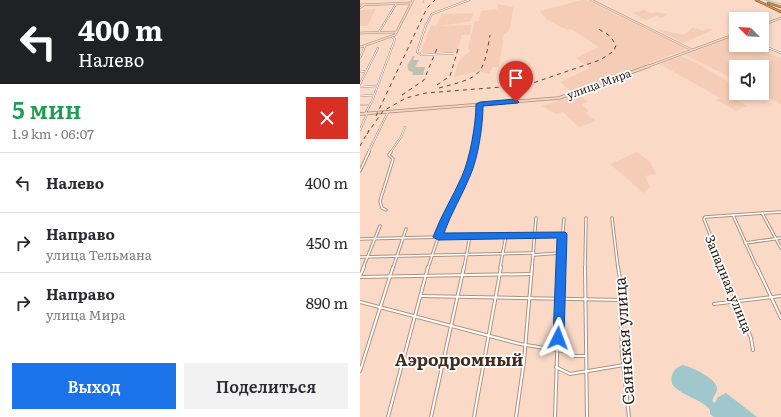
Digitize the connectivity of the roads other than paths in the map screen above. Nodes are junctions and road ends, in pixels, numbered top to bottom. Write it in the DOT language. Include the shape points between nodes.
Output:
graph roads {
  1 [pos="413,0"];
  2 [pos="469,0"];
  3 [pos="591,0"];
  4 [pos="757,0"];
  5 [pos="411,3"];
  6 [pos="396,4"];
  7 [pos="360,5"];
  8 [pos="364,5"];
  9 [pos="360,8"];
  10 [pos="781,10"];
  11 [pos="781,18"];
  12 [pos="769,22"];
  13 [pos="379,32"];
  14 [pos="397,32"];
  15 [pos="360,33"];
  16 [pos="392,36"];
  17 [pos="729,37"];
  18 [pos="365,46"];
  19 [pos="360,47"];
  20 [pos="378,48"];
  21 [pos="769,48"];
  22 [pos="693,50"];
  23 [pos="781,53"];
  24 [pos="449,54"];
  25 [pos="360,58"];
  26 [pos="366,71"];
  27 [pos="360,72"];
  28 [pos="362,78"];
  29 [pos="360,79"];
  30 [pos="360,84"];
  31 [pos="377,86"];
  32 [pos="360,87"];
  33 [pos="374,95"];
  34 [pos="360,96"];
  35 [pos="480,104"];
  36 [pos="360,105"];
  37 [pos="370,105"];
  38 [pos="388,112"];
  39 [pos="360,114"];
  40 [pos="366,114"];
  41 [pos="405,127"];
  42 [pos="360,130"];
  43 [pos="360,171"];
  44 [pos="386,210"];
  45 [pos="781,212"];
  46 [pos="762,214"];
  47 [pos="733,215"];
  48 [pos="536,218"];
  49 [pos="586,218"];
  50 [pos="612,218"];
  51 [pos="564,219"];
  52 [pos="380,226"];
  53 [pos="406,229"];
  54 [pos="536,234"];
  55 [pos="562,234"];
  56 [pos="506,235"];
  57 [pos="470,236"];
  58 [pos="438,237"];
  59 [pos="403,238"];
  60 [pos="781,238"];
  61 [pos="360,239"];
  62 [pos="374,239"];
  63 [pos="776,239"];
  64 [pos="745,243"];
  65 [pos="781,248"];
  66 [pos="560,252"];
  67 [pos="502,254"];
  68 [pos="534,254"];
  69 [pos="466,255"];
  70 [pos="431,256"];
  71 [pos="360,257"];
  72 [pos="368,257"];
  73 [pos="398,257"];
  74 [pos="464,274"];
  75 [pos="499,274"];
  76 [pos="531,274"];
  77 [pos="426,275"];
  78 [pos="360,276"];
  79 [pos="390,276"];
  80 [pos="421,296"];
  81 [pos="459,296"];
  82 [pos="781,296"];
  83 [pos="495,297"];
  84 [pos="528,298"];
  85 [pos="772,298"];
  86 [pos="560,299"];
  87 [pos="586,300"];
  88 [pos="623,300"];
  89 [pos="360,302"];
  90 [pos="736,302"];
  91 [pos="714,304"];
  92 [pos="380,307"];
  93 [pos="416,315"];
  94 [pos="781,318"];
  95 [pos="453,325"];
  96 [pos="489,334"];
  97 [pos="524,343"];
  98 [pos="752,350"];
  99 [pos="558,351"];
  100 [pos="586,356"];
  101 [pos="624,365"];
  102 [pos="556,367"];
  103 [pos="360,371"];
  104 [pos="587,372"];
  105 [pos="388,417"];
  106 [pos="431,417"];
  107 [pos="474,417"];
  108 [pos="516,417"];
  109 [pos="555,417"];
  110 [pos="587,417"];
  111 [pos="629,417"];
  1 -- 5 [label="main road"];
  2 -- 24 [label="street" via="433,14 426,24 417,52 419,55"];
  3 -- 22 [label="main road"];
  4 -- 10 [label="highway"];
  5 -- 6 [label="main road"];
  5 -- 14 [label="main road"];
  6 -- 8 [label="main road"];
  6 -- 13 [label="street"];
  7 -- 8 [label="main road"];
  8 -- 9 [label="street"];
  11 -- 12 [label="main road"];
  13 -- 14 [label="main road"];
  13 -- 15 [label="main road"];
  14 -- 16 [label="main road"];
  16 -- 18 [label="main road"];
  16 -- 31 [label="street" via="395,39"];
  17 -- 22 [label="main road, улица Мира"];
  18 -- 19 [label="main road"];
  18 -- 25 [label="street"];
  20 -- 26 [label="street"];
  21 -- 23 [label="street"];
  22 -- 35 [label="main road, улица Мира" via="563,97"];
  26 -- 27 [label="street"];
  26 -- 28 [label="street"];
  28 -- 29 [label="street"];
  28 -- 30 [label="street"];
  31 -- 32 [label="street"];
  31 -- 33 [label="street"];
  33 -- 34 [label="street"];
  33 -- 37 [label="street"];
  35 -- 38 [label="main road, улица Мира"];
  35 -- 58 [label="street" via="480,121 467,175 445,217"];
  36 -- 37 [label="street"];
  37 -- 40 [label="street"];
  38 -- 40 [label="main road, улица Мира"];
  38 -- 43 [label="street"];
  39 -- 40 [label="main road, улица Мира"];
  40 -- 42 [label="street"];
  41 -- 44 [label="street" via="390,153 393,159 380,201 382,208"];
  45 -- 46 [label="street"];
  46 -- 47 [label="street"];
  46 -- 63 [label="street"];
  47 -- 64 [label="street"];
  47 -- 90 [label="street, Западная улица" via="704,219"];
  48 -- 54 [label="street"];
  49 -- 87 [label="street"];
  50 -- 88 [label="street, Саянская улица"];
  51 -- 55 [label="street"];
  52 -- 62 [label="street"];
  53 -- 59 [label="street"];
  54 -- 55 [label="street"];
  54 -- 56 [label="street"];
  54 -- 68 [label="street"];
  55 -- 66 [label="street"];
  56 -- 57 [label="street"];
  56 -- 67 [label="street"];
  57 -- 58 [label="street"];
  57 -- 69 [label="street"];
  58 -- 59 [label="street"];
  58 -- 70 [label="street"];
  59 -- 62 [label="street"];
  59 -- 73 [label="street"];
  60 -- 63 [label="street"];
  61 -- 62 [label="street"];
  62 -- 72 [label="street"];
  63 -- 64 [label="street"];
  63 -- 65 [label="street"];
  64 -- 85 [label="street"];
  66 -- 68 [label="street"];
  66 -- 86 [label="street"];
  67 -- 68 [label="street"];
  67 -- 69 [label="street"];
  67 -- 75 [label="street"];
  68 -- 76 [label="street"];
  69 -- 70 [label="street"];
  69 -- 74 [label="street"];
  70 -- 73 [label="street"];
  70 -- 77 [label="street"];
  71 -- 72 [label="street"];
  72 -- 73 [label="street"];
  72 -- 78 [label="street"];
  73 -- 79 [label="street"];
  74 -- 75 [label="street"];
  74 -- 77 [label="street"];
  74 -- 81 [label="street"];
  75 -- 76 [label="street"];
  75 -- 83 [label="street"];
  76 -- 84 [label="street"];
  77 -- 79 [label="street"];
  77 -- 80 [label="street"];
  78 -- 79 [label="street"];
  79 -- 92 [label="street"];
  80 -- 81 [label="street"];
  80 -- 93 [label="street"];
  81 -- 83 [label="street"];
  81 -- 95 [label="street"];
  82 -- 85 [label="street"];
  83 -- 84 [label="street"];
  83 -- 96 [label="street"];
  84 -- 86 [label="street"];
  84 -- 97 [label="street"];
  85 -- 90 [label="street"];
  85 -- 94 [label="street"];
  86 -- 87 [label="street"];
  86 -- 99 [label="street"];
  87 -- 88 [label="street"];
  87 -- 100 [label="street"];
  88 -- 101 [label="street, Саянская улица"];
  89 -- 92 [label="street"];
  90 -- 91 [label="street"];
  90 -- 98 [label="street, Западная улица" via="751,338"];
  92 -- 93 [label="street"];
  92 -- 103 [label="street"];
  93 -- 95 [label="street"];
  93 -- 105 [label="street"];
  95 -- 96 [label="street"];
  95 -- 106 [label="street"];
  96 -- 97 [label="street"];
  96 -- 107 [label="street"];
  97 -- 99 [label="street"];
  97 -- 108 [label="street"];
  99 -- 100 [label="street" via="574,356"];
  99 -- 102 [label="street"];
  100 -- 104 [label="street"];
  101 -- 104 [label="street"];
  101 -- 111 [label="street, Саянская улица"];
  102 -- 104 [label="street" via="570,374"];
  102 -- 109 [label="street"];
  104 -- 110 [label="street"];
}
